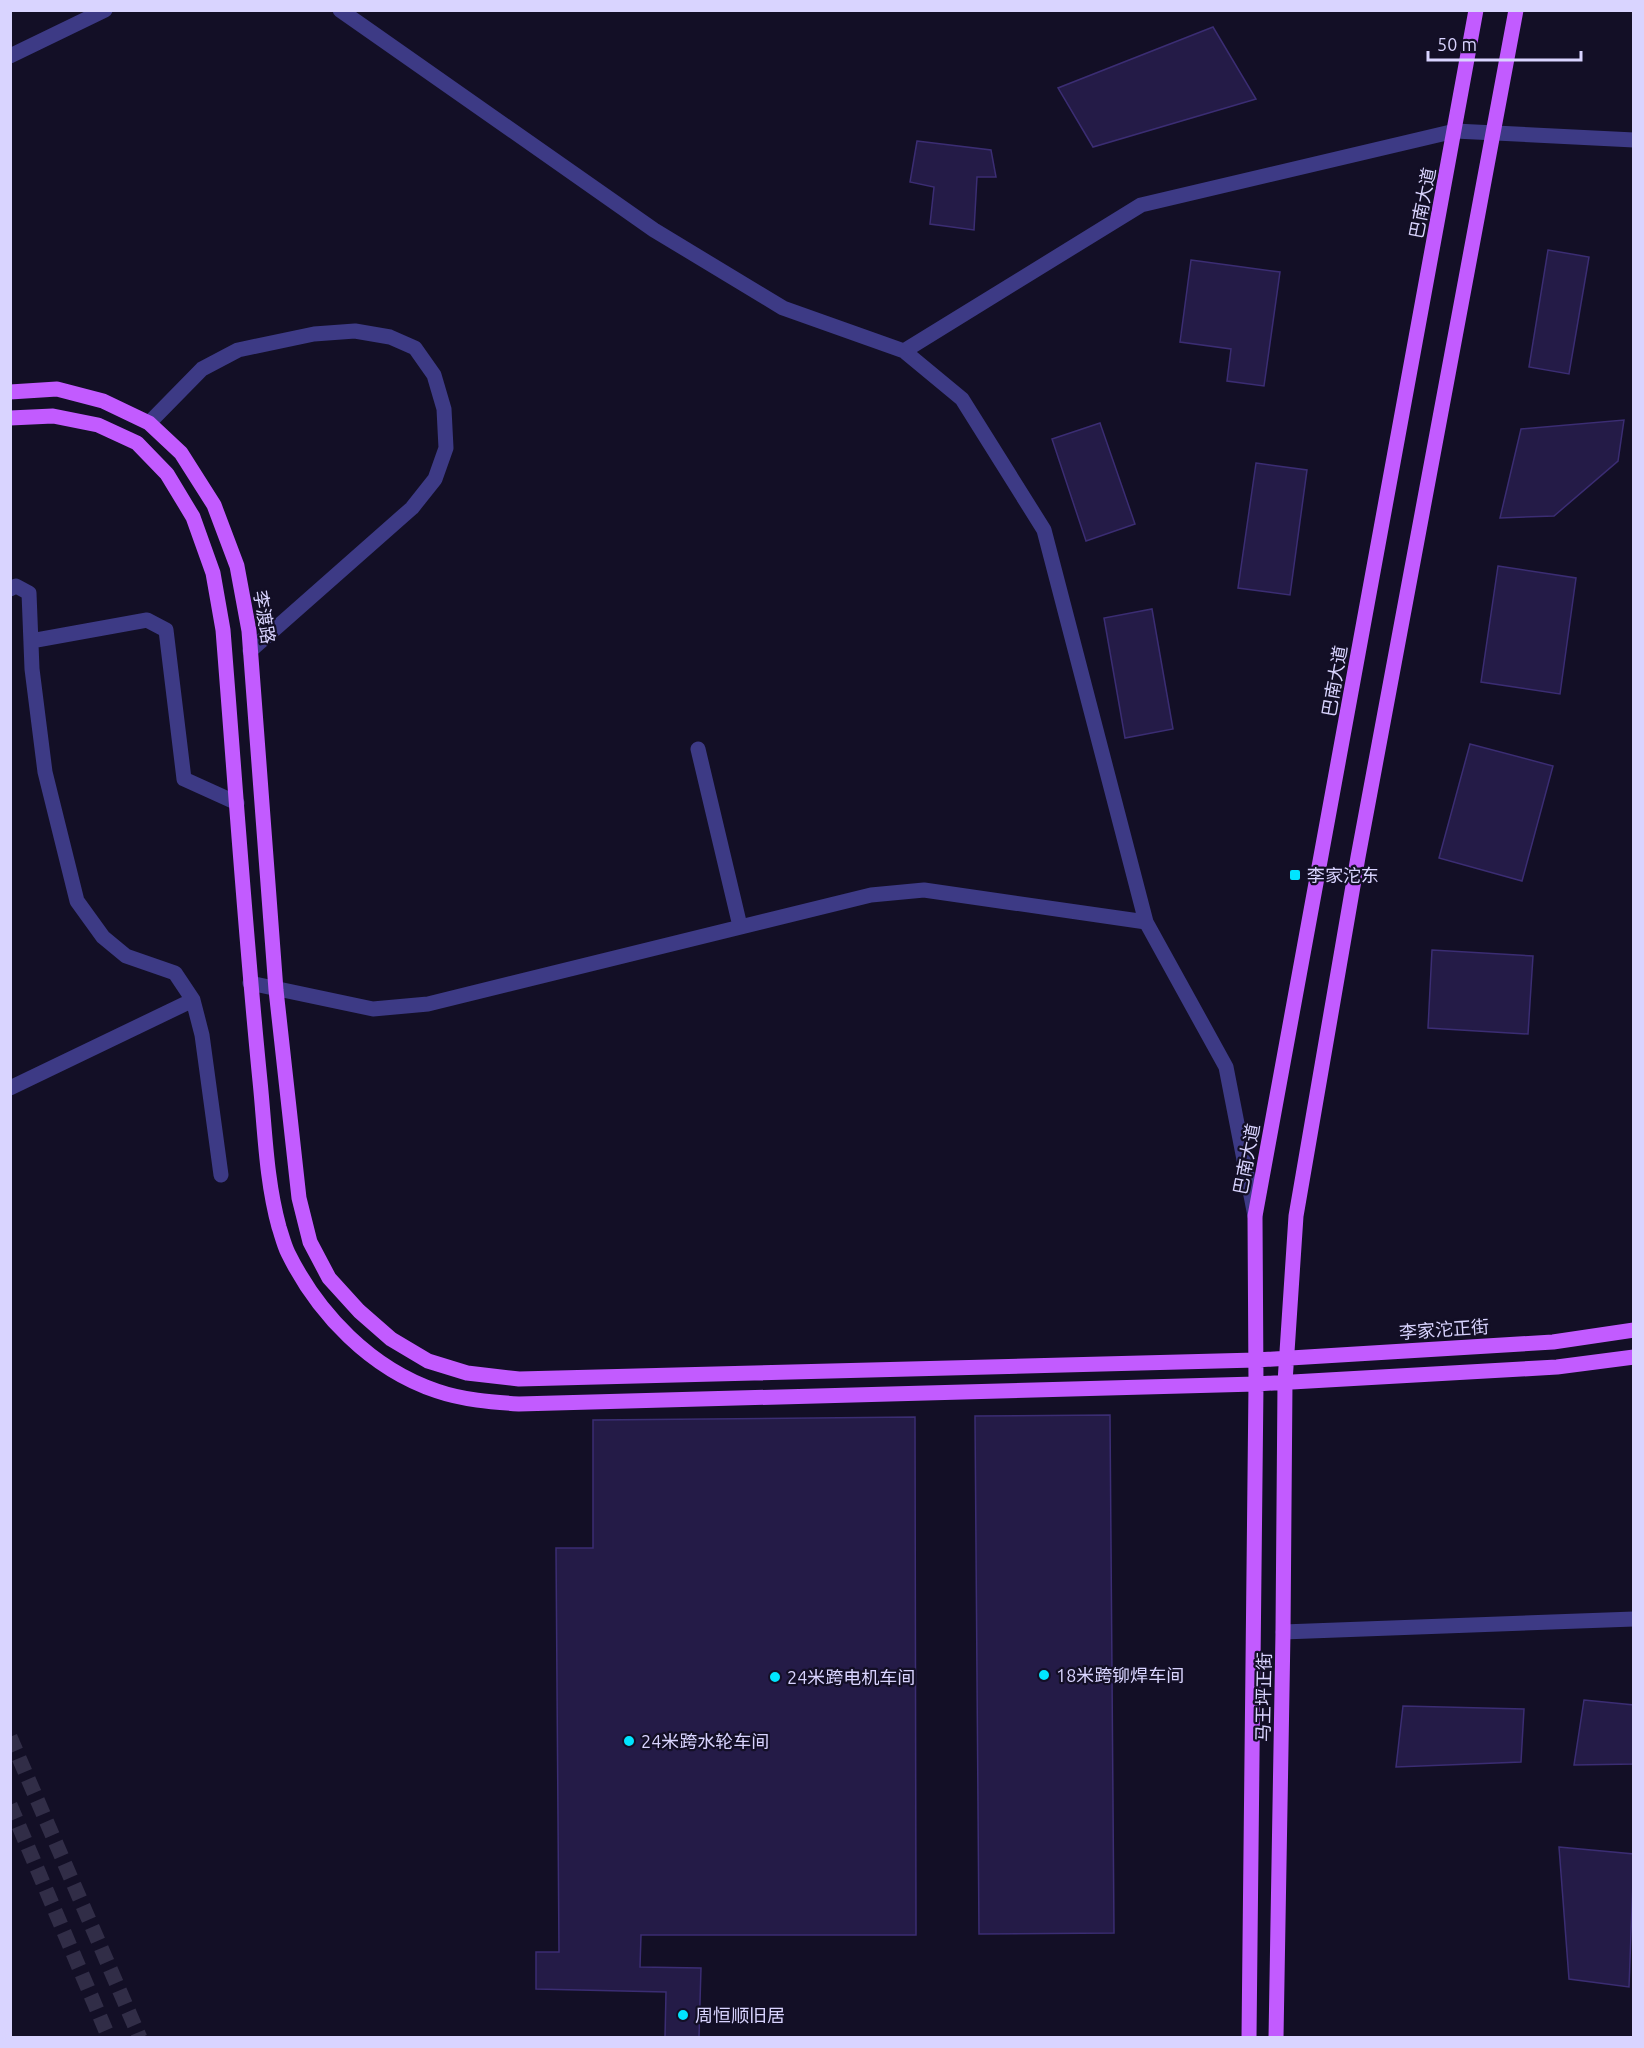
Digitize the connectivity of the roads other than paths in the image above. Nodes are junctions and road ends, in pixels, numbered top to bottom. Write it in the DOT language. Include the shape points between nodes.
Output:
graph roads {
  1 [pos="105,10"];
  2 [pos="340,10"];
  3 [pos="1476,10"];
  4 [pos="1516,10"];
  5 [pos="10,56"];
  6 [pos="1455,130"];
  7 [pos="1495,132"];
  8 [pos="1634,140"];
  9 [pos="904,351"];
  10 [pos="10,393"];
  11 [pos="10,418"];
  12 [pos="149,423"];
  13 [pos="10,590"];
  14 [pos="31,641"];
  15 [pos="250,651"];
  16 [pos="698,749"];
  17 [pos="237,803"];
  18 [pos="1146,922"];
  19 [pos="741,926"];
  20 [pos="250,983"];
  21 [pos="276,990"];
  22 [pos="193,1000"];
  23 [pos="10,1088"];
  24 [pos="221,1175"];
  25 [pos="1255,1216"];
  26 [pos="1634,1330"];
  27 [pos="1634,1357"];
  28 [pos="1285,1358"];
  29 [pos="1256,1360"];
  30 [pos="1285,1382"];
  31 [pos="1256,1384"];
  32 [pos="1634,1619"];
  33 [pos="1283,1632"];
  34 [pos="1249,2037"];
  35 [pos="1276,2037"];
  1 -- 5 [label="street"];
  2 -- 9 [label="street" via="654,230 783,308"];
  3 -- 6 [label="main road, 巴南大道"];
  4 -- 7 [label="main road"];
  6 -- 7 [label="street"];
  6 -- 9 [label="street" via="1141,205"];
  6 -- 25 [label="main road, 巴南大道"];
  7 -- 8 [label="street"];
  7 -- 28 [label="main road" via="1358,857 1298,1204"];
  9 -- 18 [label="street" via="962,399 1044,530"];
  10 -- 12 [label="main road, 李渡路" via="57,389 103,401"];
  11 -- 17 [label="main road" via="64,418 98,425 137,443 167,474 193,517 213,573 223,630"];
  12 -- 15 [label="main road, 李渡路" via="181,453 214,505 237,566"];
  12 -- 15 [label="street" via="202,369 238,350 314,334 354,331 390,337 415,348 434,375 444,409 446,448 435,479 412,508"];
  13 -- 14 [label="street" via="16,586 29,593"];
  14 -- 17 [label="street" via="147,620 166,630 184,779"];
  14 -- 22 [label="street" via="45,772 78,901 103,937 126,956 175,973"];
  15 -- 21 [label="main road, 李渡路"];
  16 -- 19 [label="street"];
  17 -- 20 [label="main road"];
  18 -- 19 [label="street" via="924,890 871,895"];
  18 -- 25 [label="street" via="1226,1067"];
  19 -- 21 [label="street" via="428,1005 373,1009"];
  20 -- 21 [label="street"];
  20 -- 31 [label="main road" via="272,1201 286,1251 307,1287 364,1351 400,1375 436,1391 473,1400 519,1404"];
  21 -- 29 [label="main road, 李渡路" via="299,1198 310,1242 328,1278 358,1311 391,1339 428,1361 467,1373 519,1380"];
  22 -- 23 [label="street"];
  22 -- 24 [label="street" via="202,1035"];
  25 -- 29 [label="main road, 巴南大道"];
  26 -- 28 [label="main road, 李家沱正街" via="1553,1342"];
  27 -- 30 [label="main road" via="1557,1367"];
  28 -- 29 [label="main road, 李家沱正街"];
  28 -- 30 [label="main road, 马王坪正街"];
  29 -- 31 [label="main road, 马王坪正街"];
  30 -- 31 [label="main road"];
  30 -- 33 [label="main road, 马王坪正街"];
  31 -- 34 [label="main road, 马王坪正街"];
  32 -- 33 [label="street"];
  33 -- 35 [label="main road, 马王坪正街"];
}
